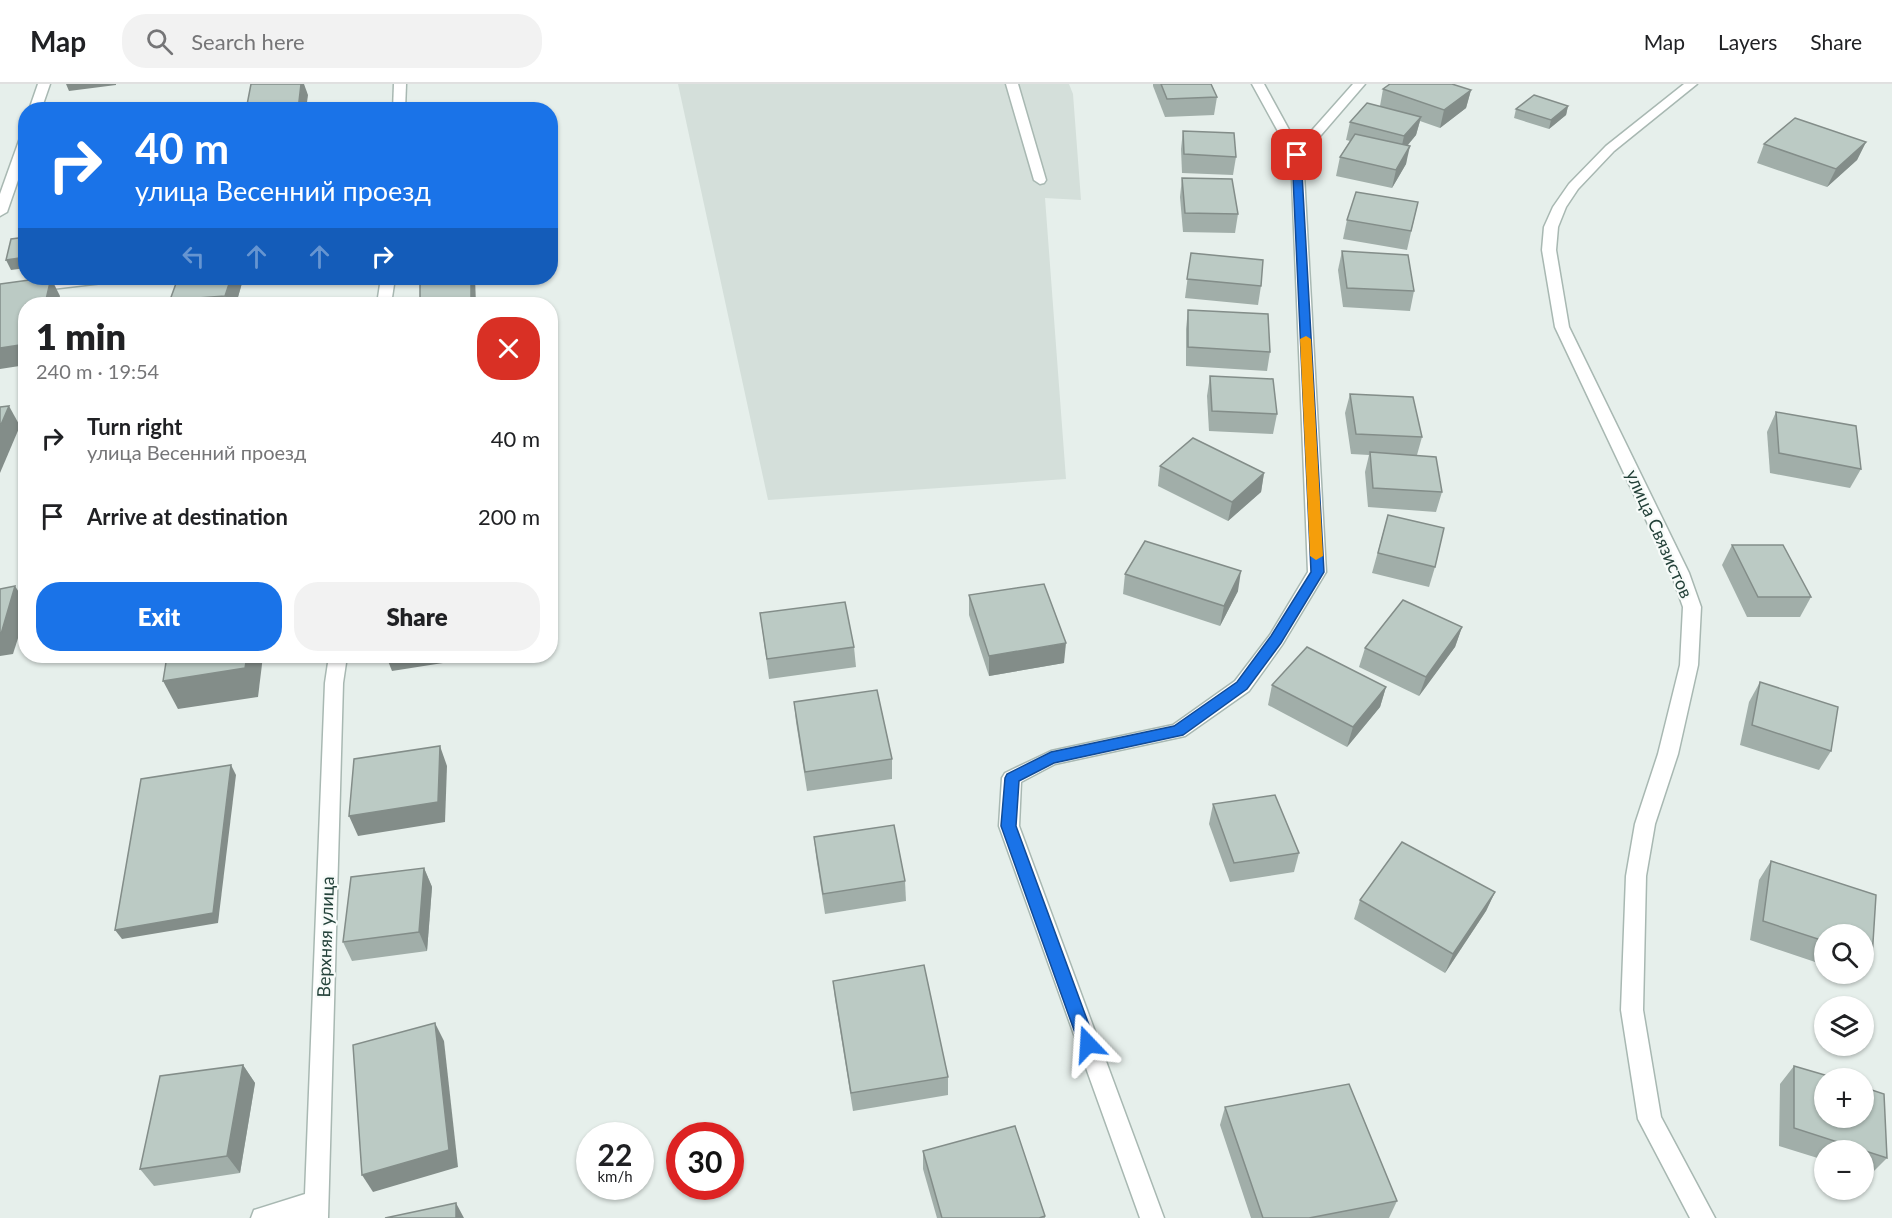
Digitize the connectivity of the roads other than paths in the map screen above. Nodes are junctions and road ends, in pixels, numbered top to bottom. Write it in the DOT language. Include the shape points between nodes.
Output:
graph roads {
  1 [pos="44,84"];
  2 [pos="400,84"];
  3 [pos="1012,84"];
  4 [pos="1258,84"];
  5 [pos="1359,84"];
  6 [pos="1690,84"];
  7 [pos="38,102"];
  8 [pos="399,102"];
  9 [pos="1297,155"];
  10 [pos="18,161"];
  11 [pos="1040,180"];
  12 [pos="0,212"];
  13 [pos="51,285"];
  14 [pos="0,291"];
  15 [pos="337,663"];
  16 [pos="316,1210"];
  17 [pos="263,1218"];
  18 [pos="1152,1218"];
  19 [pos="1703,1218"];
  1 -- 7 [label="street"];
  2 -- 8 [label="street"];
  3 -- 11 [label="street"];
  4 -- 9 [label="street"];
  5 -- 9 [label="street"];
  6 -- 19 [label="street, улица Связистов" via="1585,171 1562,201 1550,229 1551,286 1562,327 1680,573 1692,608 1689,665 1668,754 1645,824 1636,876 1632,1010 1650,1119"];
  9 -- 18 [label="street" via="1317,572 1276,640 1242,686 1178,731 1051,758 1012,778 1008,826"];
  10 -- 12 [label="street"];
  13 -- 14 [label="street"];
  15 -- 16 [label="street, Верхняя улица"];
  16 -- 17 [label="street"];
}
